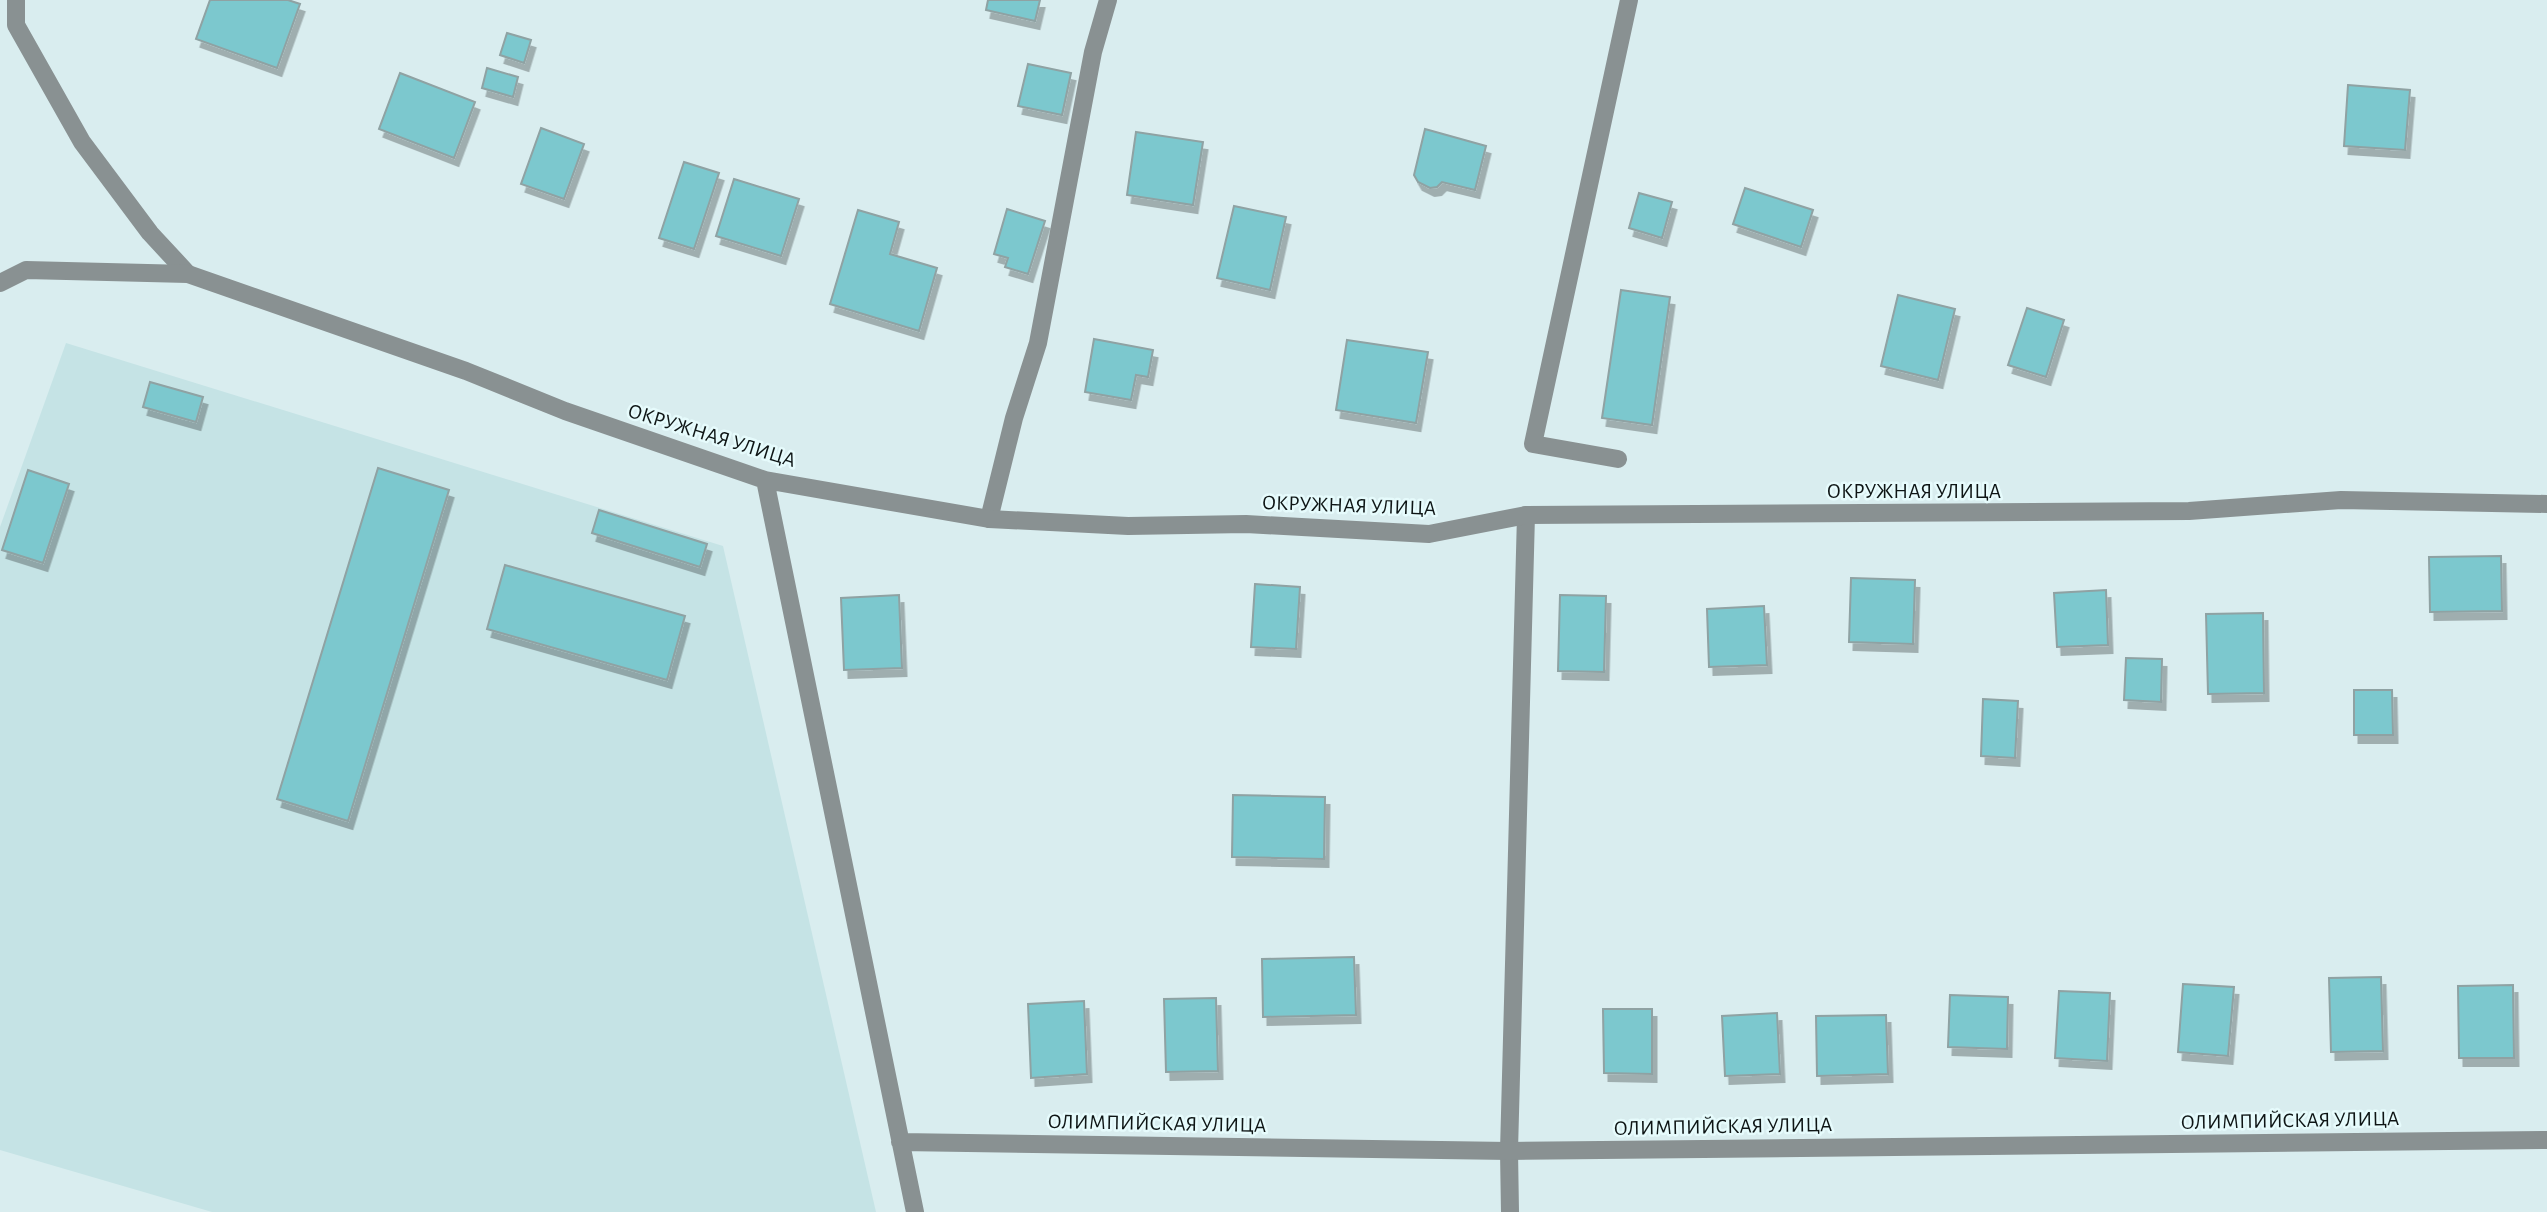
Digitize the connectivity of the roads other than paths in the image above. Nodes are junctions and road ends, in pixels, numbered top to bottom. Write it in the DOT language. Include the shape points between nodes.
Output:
graph roads {
  1 [pos="16,0"];
  2 [pos="1108,0"];
  3 [pos="1629,0"];
  4 [pos="188,274"];
  5 [pos="0,283"];
  6 [pos="1618,459"];
  7 [pos="765,480"];
  8 [pos="2547,504"];
  9 [pos="1526,515"];
  10 [pos="989,519"];
  11 [pos="2547,1140"];
  12 [pos="900,1142"];
  13 [pos="1509,1151"];
  14 [pos="915,1212"];
  15 [pos="1510,1212"];
  1 -- 4 [label="street" via="16,25 82,142 150,233"];
  2 -- 10 [label="street" via="1093,52 1038,342"];
  3 -- 6 [label="street" via="1533,444"];
  4 -- 5 [label="street" via="26,270"];
  4 -- 7 [label="street, ОКРУЖНАЯ УЛИЦА"];
  7 -- 10 [label="street, ОКРУЖНАЯ УЛИЦА"];
  7 -- 12 [label="street"];
  8 -- 9 [label="street, ОКРУЖНАЯ УЛИЦА" via="2341,500 2189,511"];
  9 -- 10 [label="street, ОКРУЖНАЯ УЛИЦА" via="1429,534 1246,524 1128,526"];
  9 -- 13 [label="street"];
  11 -- 13 [label="street, ОЛИМПИЙСКАЯ УЛИЦА"];
  12 -- 13 [label="street, ОЛИМПИЙСКАЯ УЛИЦА"];
  12 -- 14 [label="street"];
  13 -- 15 [label="street"];
}
